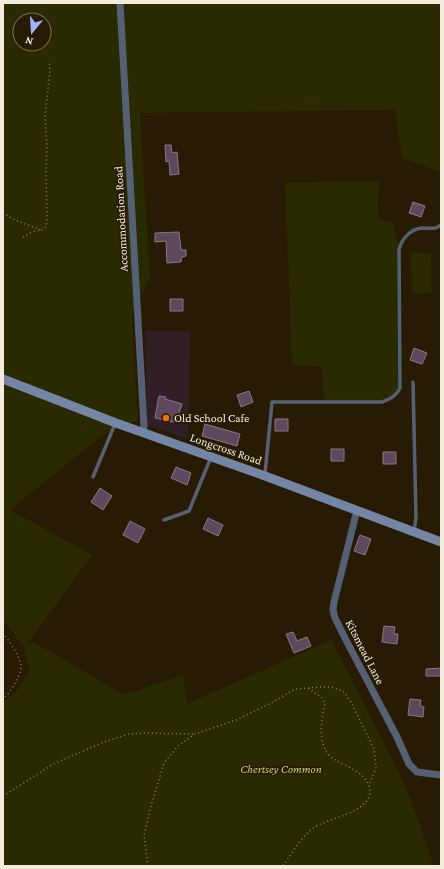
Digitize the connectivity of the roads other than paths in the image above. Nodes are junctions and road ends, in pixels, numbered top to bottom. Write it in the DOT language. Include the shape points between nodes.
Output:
graph roads {
  1 [pos="120,3"];
  2 [pos="441,225"];
  3 [pos="3,379"];
  4 [pos="412,382"];
  5 [pos="116,423"];
  6 [pos="143,433"];
  7 [pos="211,457"];
  8 [pos="265,476"];
  9 [pos="93,477"];
  10 [pos="357,510"];
  11 [pos="164,520"];
  12 [pos="414,531"];
  13 [pos="441,542"];
  14 [pos="441,775"];
  1 -- 6 [label="street, Accommodation Road"];
  2 -- 8 [label="lane" via="434,229 421,228 410,232 401,242 399,249 400,388 397,394 382,402 272,402"];
  3 -- 5 [label="main road, Longcross Road"];
  4 -- 12 [label="lane" via="416,518"];
  5 -- 6 [label="main road, Longcross Road"];
  5 -- 9 [label="lane"];
  6 -- 7 [label="main road, Longcross Road"];
  7 -- 8 [label="main road, Longcross Road"];
  7 -- 11 [label="lane" via="189,511"];
  8 -- 10 [label="main road, Longcross Road"];
  10 -- 12 [label="main road, Longcross Road"];
  10 -- 14 [label="street, Kitsmead Lane" via="334,602 336,618 409,764 417,772"];
  12 -- 13 [label="main road, Longcross Road"];
}
